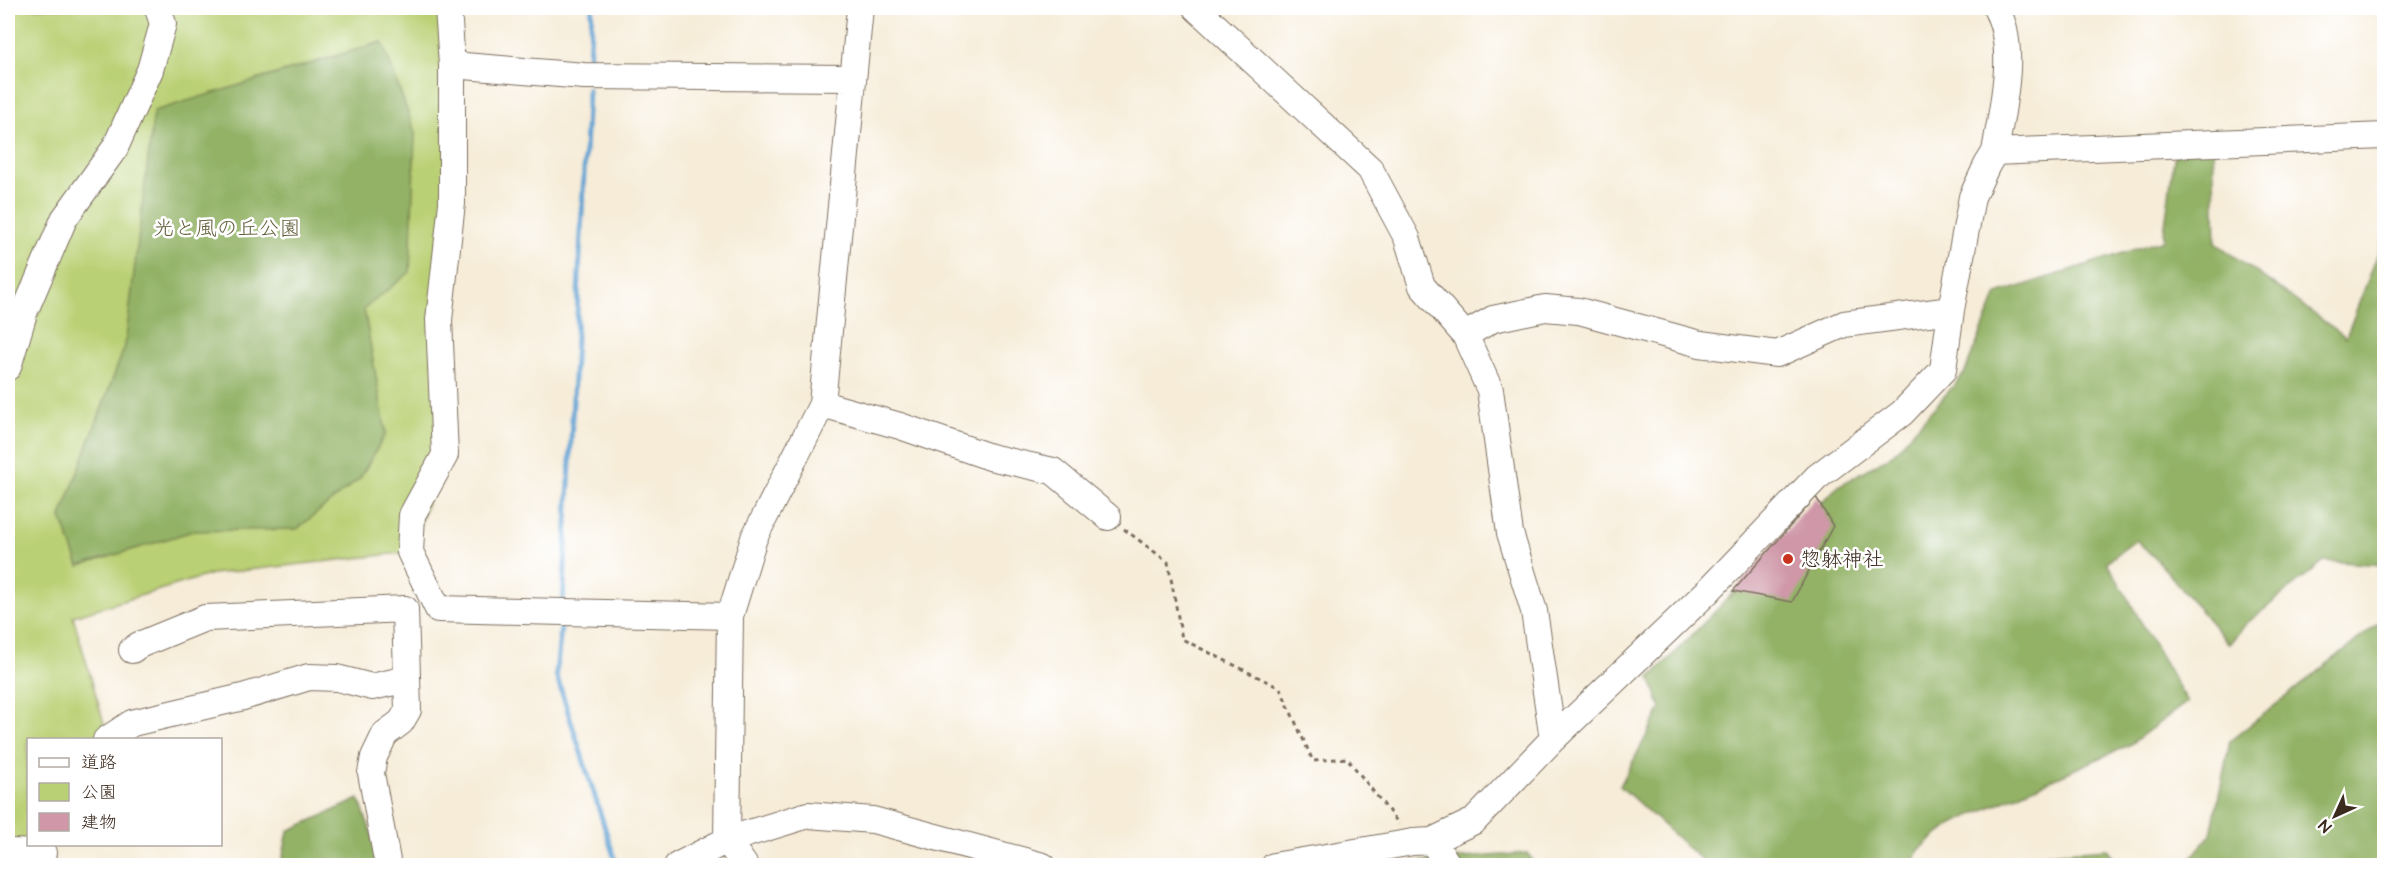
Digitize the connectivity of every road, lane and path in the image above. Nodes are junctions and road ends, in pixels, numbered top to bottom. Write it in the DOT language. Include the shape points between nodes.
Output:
graph roads {
  1 [pos="158,8"];
  2 [pos="448,8"];
  3 [pos="860,8"];
  4 [pos="1199,8"];
  5 [pos="1996,8"];
  6 [pos="452,65"];
  7 [pos="852,78"];
  8 [pos="2385,136"];
  9 [pos="1995,152"];
  10 [pos="1951,310"];
  11 [pos="1465,335"];
  12 [pos="8,366"];
  13 [pos="822,404"];
  14 [pos="1108,517"];
  15 [pos="730,616"];
  16 [pos="132,650"];
  17 [pos="407,680"];
  18 [pos="109,738"];
  19 [pos="1553,739"];
  20 [pos="727,840"];
  21 [pos="1422,842"];
  22 [pos="8,852"];
  23 [pos="43,854"];
  24 [pos="388,866"];
  25 [pos="677,866"];
  26 [pos="745,866"];
  27 [pos="1042,866"];
  28 [pos="1274,866"];
  29 [pos="1449,866"];
  1 -- 12 [label="street" via="163,24 150,70 115,148 64,219 24,313"];
  2 -- 6 [label="street"];
  3 -- 7 [label="street"];
  4 -- 11 [label="street" via="1370,169 1407,238 1422,286"];
  5 -- 9 [label="street" via="2008,48"];
  6 -- 7 [label="street" via="584,75"];
  6 -- 15 [label="street" via="452,203 439,320 445,455 412,515 410,552 438,609"];
  7 -- 13 [label="street"];
  8 -- 9 [label="street"];
  9 -- 10 [label="street" via="1972,197"];
  10 -- 11 [label="street" via="1844,324 1777,354 1700,344 1579,311 1545,308 1493,319"];
  10 -- 19 [label="street" via="1943,370 1902,413 1817,477 1707,592"];
  11 -- 19 [label="street" via="1490,390 1510,533 1534,611"];
  13 -- 14 [label="street" via="990,457 1053,471"];
  13 -- 15 [label="street" via="754,538"];
  14 -- 21 [label="path" via="1168,562 1182,639 1280,688 1313,761 1347,758"];
  15 -- 20 [label="street"];
  16 -- 17 [label="street" via="205,618 405,609"];
  17 -- 18 [label="street" via="372,687 337,678 309,677 132,723"];
  17 -- 24 [label="street" via="408,710 385,734 371,773"];
  19 -- 21 [label="street" via="1474,821"];
  20 -- 25 [label="street"];
  20 -- 26 [label="street"];
  20 -- 27 [label="street" via="808,815 873,820"];
  21 -- 28 [label="street"];
  21 -- 29 [label="street"];
  22 -- 23 [label="street"];
}
